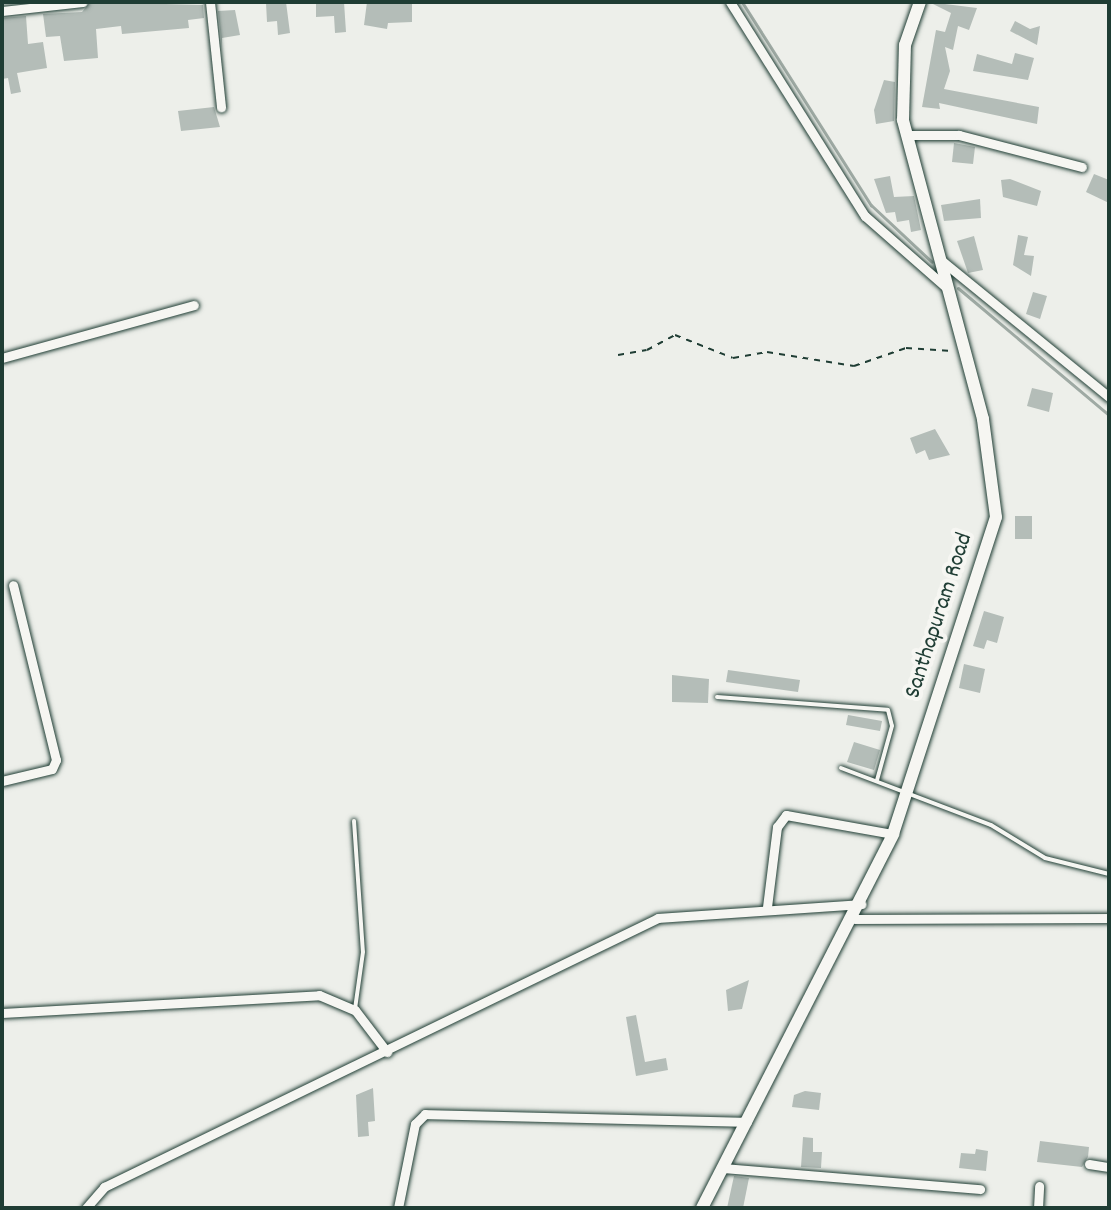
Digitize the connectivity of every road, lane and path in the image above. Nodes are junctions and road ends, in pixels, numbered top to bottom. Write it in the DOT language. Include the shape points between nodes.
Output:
graph roads {
  1 [pos="83,2"];
  2 [pos="210,2"];
  3 [pos="730,2"];
  4 [pos="920,2"];
  5 [pos="24,6"];
  6 [pos="2,11"];
  7 [pos="221,107"];
  8 [pos="906,135"];
  9 [pos="1082,167"];
  10 [pos="937,257"];
  11 [pos="948,289"];
  12 [pos="194,305"];
  13 [pos="964,350"];
  14 [pos="618,355"];
  15 [pos="2,358"];
  16 [pos="1109,397"];
  17 [pos="13,585"];
  18 [pos="717,697"];
  19 [pos="841,768"];
  20 [pos="876,780"];
  21 [pos="2,781"];
  22 [pos="909,794"];
  23 [pos="354,821"];
  24 [pos="893,834"];
  25 [pos="1109,874"];
  26 [pos="767,907"];
  27 [pos="859,911"];
  28 [pos="1109,918"];
  29 [pos="355,1010"];
  30 [pos="2,1013"];
  31 [pos="387,1052"];
  32 [pos="747,1122"];
  33 [pos="1089,1164"];
  34 [pos="1109,1167"];
  35 [pos="723,1168"];
  36 [pos="1039,1186"];
  37 [pos="980,1189"];
  38 [pos="86,1208"];
  39 [pos="398,1208"];
  40 [pos="702,1208"];
  41 [pos="1038,1208"];
  1 -- 5 [label="street"];
  2 -- 7 [label="street"];
  3 -- 11 [label="street" via="865,216"];
  4 -- 8 [label="main road, Santhapuram Road" via="901,80"];
  5 -- 6 [label="street"];
  8 -- 9 [label="street" via="959,135"];
  8 -- 10 [label="main road, Santhapuram Road"];
  10 -- 11 [label="main road, Santhapuram Road"];
  10 -- 16 [label="street"];
  11 -- 13 [label="main road, Santhapuram Road"];
  12 -- 15 [label="street"];
  13 -- 14 [label="path" via="906,348 854,366 767,352 733,358 675,335 647,350"];
  13 -- 22 [label="main road, Santhapuram Road" via="983,419 996,517"];
  17 -- 21 [label="street" via="56,760 52,769"];
  18 -- 20 [label="lane" via="888,710 892,726"];
  19 -- 20 [label="lane"];
  20 -- 22 [label="lane"];
  22 -- 24 [label="main road, Santhapuram Road"];
  22 -- 25 [label="lane" via="991,825 1045,858"];
  23 -- 29 [label="lane" via="363,952"];
  24 -- 26 [label="street" via="786,815 777,827"];
  24 -- 27 [label="main road, Santhapuram Road"];
  26 -- 27 [label="street"];
  26 -- 31 [label="street" via="658,918"];
  27 -- 28 [label="street"];
  27 -- 32 [label="main road, Santhapuram Road"];
  29 -- 30 [label="street" via="319,995"];
  29 -- 31 [label="street"];
  31 -- 38 [label="street" via="104,1187"];
  32 -- 35 [label="main road, Santhapuram Road"];
  32 -- 39 [label="street" via="425,1114 415,1124"];
  33 -- 34 [label="street"];
  35 -- 37 [label="street"];
  35 -- 40 [label="main road, Santhapuram Road"];
  36 -- 41 [label="street"];
}
